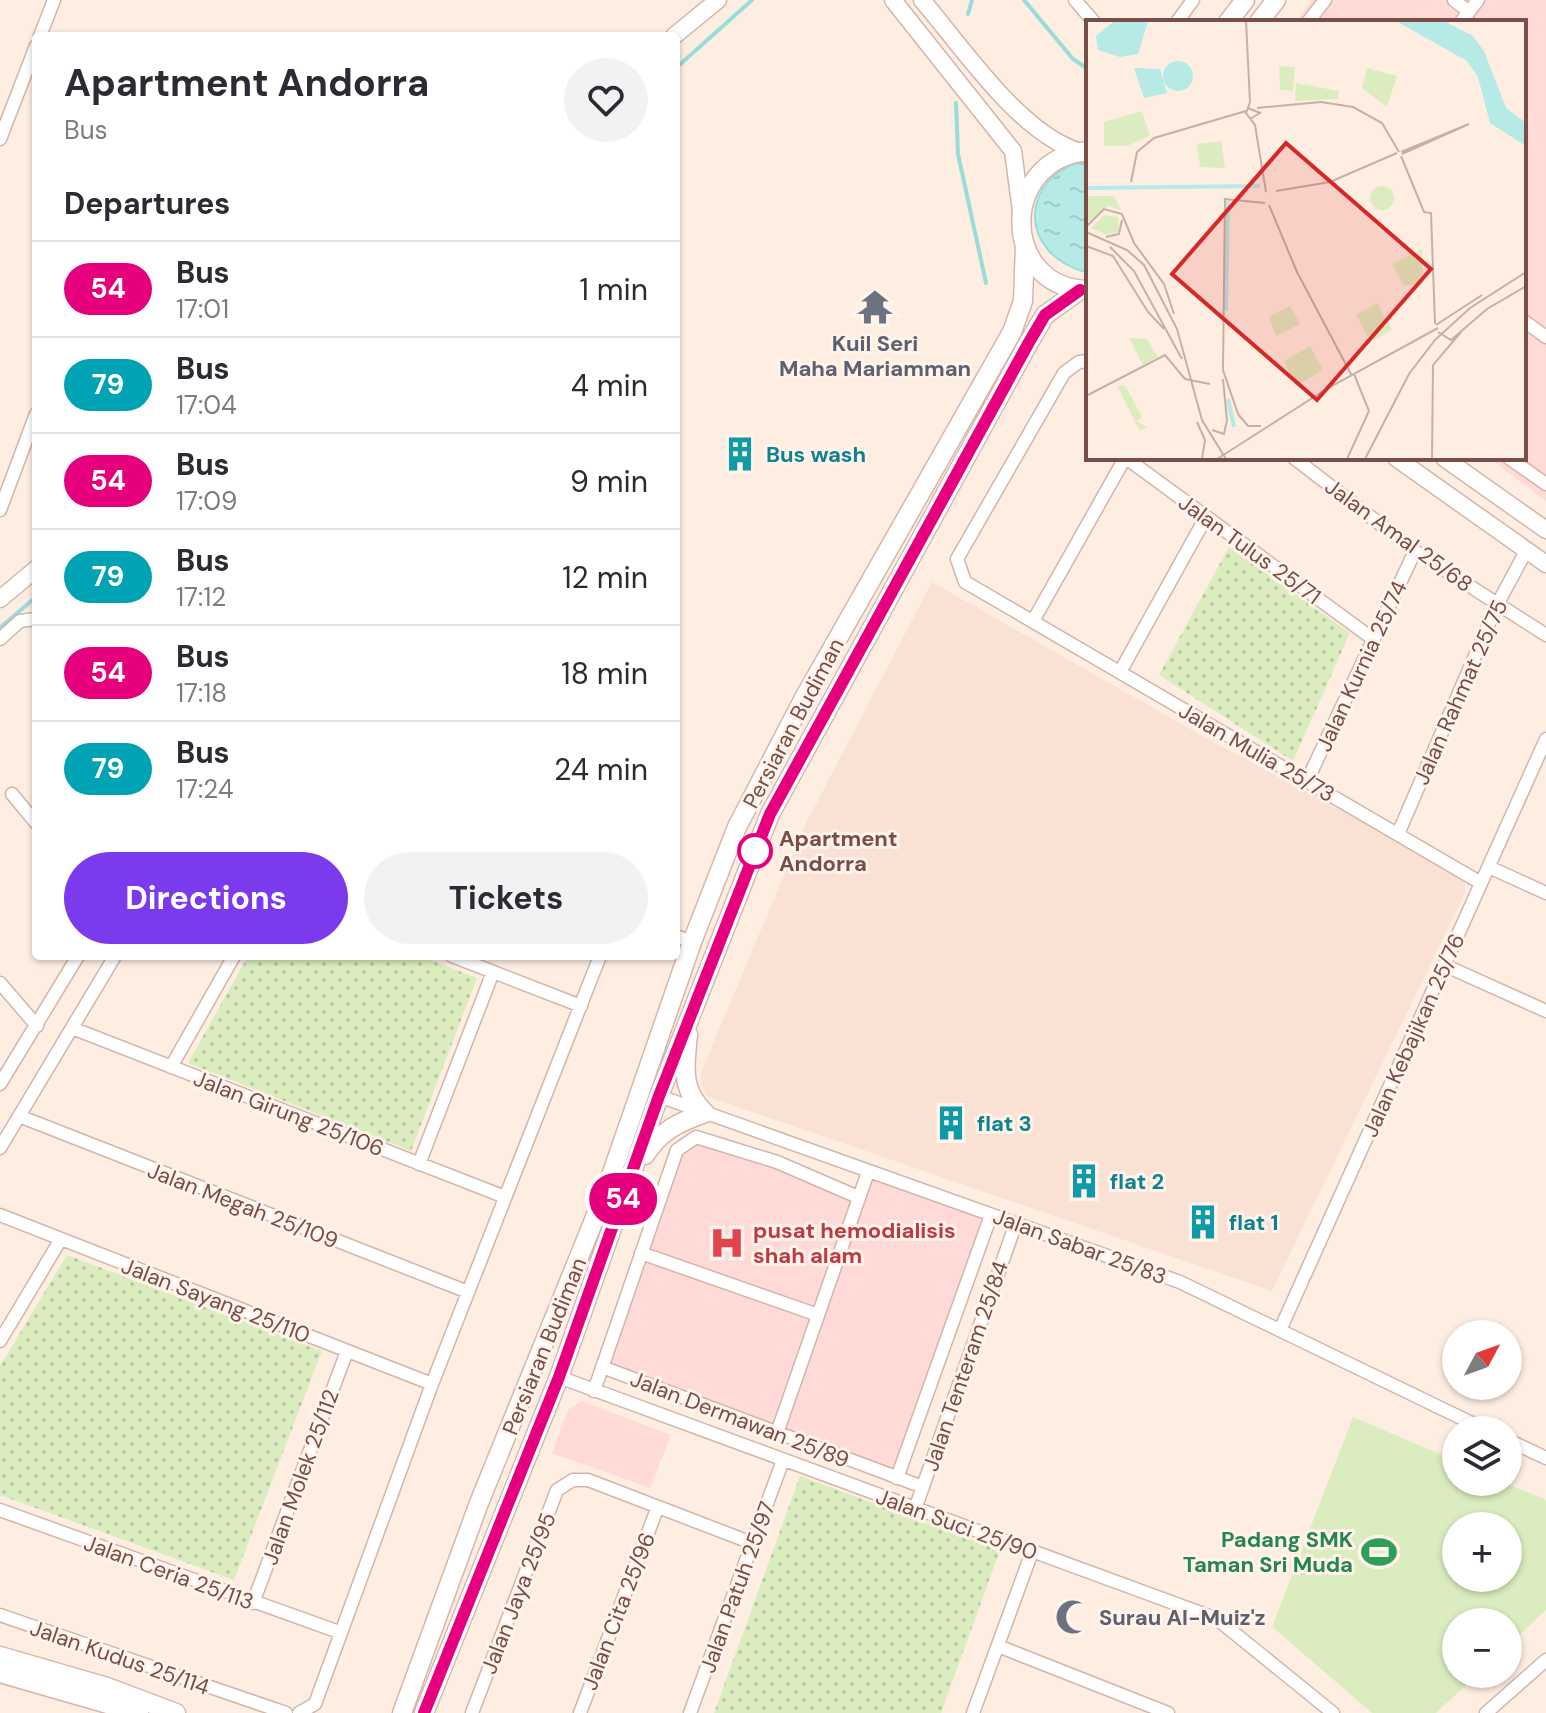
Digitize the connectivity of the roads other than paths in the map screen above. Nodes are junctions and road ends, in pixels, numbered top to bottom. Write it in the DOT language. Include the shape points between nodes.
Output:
graph roads {
  1 [pos="54,0"];
  2 [pos="718,0"];
  3 [pos="893,0"];
  4 [pos="922,0"];
  5 [pos="1075,0"];
  6 [pos="1193,0"];
  7 [pos="1245,0"];
  8 [pos="1276,0"];
  9 [pos="1325,0"];
  10 [pos="1454,0"];
  11 [pos="1478,0"];
  12 [pos="1465,17"];
  13 [pos="1092,20"];
  14 [pos="1178,20"];
  15 [pos="1230,20"];
  16 [pos="1261,20"];
  17 [pos="1310,20"];
  18 [pos="42,32"];
  19 [pos="679,32"];
  20 [pos="32,56"];
  21 [pos="0,139"];
  22 [pos="1083,151"];
  23 [pos="1021,211"];
  24 [pos="1025,245"];
  25 [pos="1084,290"];
  26 [pos="1526,322"];
  27 [pos="1546,337"];
  28 [pos="1086,361"];
  29 [pos="32,437"];
  30 [pos="1124,460"];
  31 [pos="1128,460"];
  32 [pos="1297,460"];
  33 [pos="1399,460"];
  34 [pos="1447,460"];
  35 [pos="1512,460"];
  36 [pos="1546,484"];
  37 [pos="4,488"];
  38 [pos="0,510"];
  39 [pos="1206,517"];
  40 [pos="1546,530"];
  41 [pos="1415,551"];
  42 [pos="1526,551"];
  43 [pos="1546,564"];
  44 [pos="32,572"];
  45 [pos="0,599"];
  46 [pos="1497,605"];
  47 [pos="32,620"];
  48 [pos="1033,621"];
  49 [pos="1546,635"];
  50 [pos="0,639"];
  51 [pos="1373,639"];
  52 [pos="1120,672"];
  53 [pos="1546,739"];
  54 [pos="1542,760"];
  55 [pos="1307,781"];
  56 [pos="12,794"];
  57 [pos="770,814"];
  58 [pos="32,818"];
  59 [pos="1398,834"];
  60 [pos="1489,867"];
  61 [pos="1481,883"];
  62 [pos="1546,893"];
  63 [pos="684,939"];
  64 [pos="76,960"];
  65 [pos="113,960"];
  66 [pos="232,960"];
  67 [pos="462,960"];
  68 [pos="598,960"];
  69 [pos="677,960"];
  70 [pos="1444,965"];
  71 [pos="493,972"];
  72 [pos="0,983"];
  73 [pos="581,1006"];
  74 [pos="1546,1011"];
  75 [pos="689,1016"];
  76 [pos="37,1026"];
  77 [pos="72,1028"];
  78 [pos="171,1067"];
  79 [pos="0,1084"];
  80 [pos="659,1096"];
  81 [pos="705,1113"];
  82 [pos="19,1116"];
  83 [pos="0,1148"];
  84 [pos="419,1164"];
  85 [pos="868,1172"];
  86 [pos="631,1178"];
  87 [pos="605,1193"];
  88 [pos="505,1197"];
  89 [pos="858,1197"];
  90 [pos="0,1215"];
  91 [pos="991,1215"];
  92 [pos="1016,1223"];
  93 [pos="61,1239"];
  94 [pos="641,1253"];
  95 [pos="468,1292"];
  96 [pos="818,1315"];
  97 [pos="1280,1330"];
  98 [pos="0,1341"];
  99 [pos="347,1351"];
  100 [pos="602,1367"];
  101 [pos="559,1377"];
  102 [pos="432,1384"];
  103 [pos="594,1391"];
  104 [pos="1457,1416"];
  105 [pos="777,1433"];
  106 [pos="1522,1445"];
  107 [pos="1544,1453"];
  108 [pos="783,1460"];
  109 [pos="897,1478"];
  110 [pos="923,1487"];
  111 [pos="479,1503"];
  112 [pos="506,1506"];
  113 [pos="657,1509"];
  114 [pos="915,1509"];
  115 [pos="0,1510"];
  116 [pos="752,1543"];
  117 [pos="1032,1552"];
  118 [pos="253,1603"];
  119 [pos="0,1615"];
  120 [pos="339,1632"];
  121 [pos="998,1646"];
  122 [pos="0,1656"];
  123 [pos="1546,1660"];
  124 [pos="0,1673"];
  125 [pos="139,1713"];
  126 [pos="176,1713"];
  127 [pos="286,1713"];
  128 [pos="299,1713"];
  129 [pos="402,1713"];
  130 [pos="424,1713"];
  131 [pos="472,1713"];
  132 [pos="580,1713"];
  133 [pos="690,1713"];
  134 [pos="973,1713"];
  135 [pos="1168,1713"];
  136 [pos="1333,1713"];
  137 [pos="1486,1713"];
  1 -- 18 [label="street"];
  2 -- 19 [label="street"];
  3 -- 23 [label="street" via="1013,151"];
  4 -- 22 [label="street" via="1030,125 1055,144"];
  5 -- 13 [label="street"];
  6 -- 14 [label="street"];
  7 -- 15 [label="main road"];
  8 -- 16 [label="main road"];
  9 -- 17 [label="street"];
  10 -- 12 [label="street"];
  11 -- 12 [label="street"];
  20 -- 21 [label="street"];
  22 -- 23 [label="main road" via="1039,172"];
  23 -- 24 [label="main road, Persiaran Budiman"];
  24 -- 25 [label="main road" via="1046,275"];
  24 -- 63 [label="main road, Persiaran Budiman" via="1023,301 1012,332 798,711"];
  25 -- 57 [label="main road, Persiaran Budiman" via="1045,315"];
  26 -- 27 [label="street"];
  28 -- 48 [label="street, Jalan Mulia 25/73" via="1064,373 957,559 965,582"];
  29 -- 37 [label="street"];
  30 -- 48 [label="street"];
  31 -- 39 [label="street, Jalan Tulus 25/71"];
  32 -- 41 [label="street, Jalan Amal 25/68"];
  33 -- 42 [label="street"];
  34 -- 40 [label="street"];
  35 -- 36 [label="street"];
  37 -- 38 [label="street"];
  39 -- 51 [label="street, Jalan Tulus 25/71"];
  39 -- 52 [label="street"];
  41 -- 46 [label="street, Jalan Amal 25/68"];
  41 -- 51 [label="street, Jalan Kurnia 25/74"];
  42 -- 43 [label="street"];
  42 -- 46 [label="street, Jalan Rahmat 25/75"];
  44 -- 45 [label="street"];
  46 -- 49 [label="street, Jalan Amal 25/68"];
  46 -- 59 [label="street, Jalan Rahmat 25/75"];
  47 -- 50 [label="street" via="20,621"];
  48 -- 52 [label="street, Jalan Mulia 25/73"];
  51 -- 55 [label="street, Jalan Kurnia 25/74"];
  52 -- 55 [label="street, Jalan Mulia 25/73"];
  53 -- 54 [label="street, Jalan Kebajikan 25/76"];
  54 -- 60 [label="street, Jalan Kebajikan 25/76"];
  55 -- 59 [label="street, Jalan Mulia 25/73"];
  56 -- 58 [label="street"];
  57 -- 63 [label="main road" via="711,929"];
  57 -- 75 [label="main road, Persiaran Budiman"];
  59 -- 61 [label="street, Jalan Mulia 25/73"];
  60 -- 61 [label="street, Jalan Kebajikan 25/76"];
  60 -- 62 [label="street"];
  61 -- 70 [label="street, Jalan Kebajikan 25/76"];
  64 -- 76 [label="street"];
  65 -- 77 [label="street"];
  66 -- 78 [label="street"];
  67 -- 71 [label="street"];
  68 -- 73 [label="street"];
  69 -- 87 [label="main road, Persiaran Budiman"];
  70 -- 74 [label="street"];
  70 -- 97 [label="street, Jalan Kebajikan 25/76"];
  71 -- 73 [label="street"];
  71 -- 84 [label="street"];
  72 -- 76 [label="street"];
  73 -- 88 [label="street"];
  75 -- 80 [label="main road, Persiaran Budiman"];
  75 -- 81 [label="main road" via="686,1084 689,1097"];
  76 -- 79 [label="street"];
  77 -- 78 [label="street, Jalan Girung 25/106"];
  77 -- 82 [label="street"];
  78 -- 84 [label="street, Jalan Girung 25/106"];
  80 -- 81 [label="street, Jalan Sabar 25/83"];
  80 -- 86 [label="main road, Persiaran Budiman"];
  80 -- 87 [label="main road" via="646,1101"];
  81 -- 85 [label="street, Jalan Sabar 25/83"];
  81 -- 86 [label="main road" via="673,1125 653,1142"];
  82 -- 83 [label="street"];
  82 -- 95 [label="street, Jalan Megah 25/109"];
  84 -- 88 [label="street, Jalan Girung 25/106"];
  85 -- 89 [label="street"];
  85 -- 91 [label="street, Jalan Sabar 25/83"];
  86 -- 101 [label="main road, Persiaran Budiman"];
  87 -- 111 [label="main road, Persiaran Budiman"];
  88 -- 95 [label="street"];
  89 -- 94 [label="street" via="777,1162 696,1137 677,1150"];
  89 -- 96 [label="street"];
  90 -- 93 [label="street, Jalan Sayang 25/110"];
  91 -- 92 [label="street, Jalan Sabar 25/83"];
  91 -- 109 [label="street"];
  92 -- 97 [label="street, Jalan Sabar 25/83" via="1180,1282"];
  92 -- 110 [label="street, Jalan Tenteram 25/84"];
  93 -- 98 [label="street"];
  93 -- 99 [label="street, Jalan Sayang 25/110"];
  94 -- 96 [label="street"];
  94 -- 100 [label="street"];
  95 -- 102 [label="street"];
  96 -- 105 [label="street"];
  97 -- 104 [label="street, Jalan Sabar 25/83"];
  99 -- 102 [label="street, Jalan Sayang 25/110"];
  99 -- 118 [label="street, Jalan Molek 25/112"];
  100 -- 103 [label="street"];
  100 -- 105 [label="street, Jalan Dermawan 25/89"];
  101 -- 103 [label="street, Jalan Suci 25/90"];
  101 -- 112 [label="main road, Persiaran Budiman"];
  102 -- 120 [label="street"];
  103 -- 108 [label="street, Jalan Suci 25/90"];
  105 -- 109 [label="street, Jalan Dermawan 25/89"];
  106 -- 107 [label="street"];
  108 -- 114 [label="street, Jalan Suci 25/90"];
  108 -- 116 [label="street, Jalan Patuh 25/97"];
  109 -- 110 [label="street, Jalan Dermawan 25/89"];
  110 -- 114 [label="street, Jalan Tenteram 25/84"];
  111 -- 112 [label="main road" via="480,1512 490,1518"];
  111 -- 129 [label="main road, Persiaran Budiman"];
  112 -- 130 [label="main road, Persiaran Budiman"];
  113 -- 116 [label="street, Jalan Jaya 25/95"];
  113 -- 131 [label="street, Jalan Jaya 25/95" via="588,1480 573,1480 557,1490"];
  113 -- 132 [label="street, Jalan Cita 25/96"];
  114 -- 117 [label="street, Jalan Suci 25/90"];
  115 -- 118 [label="street, Jalan Ceria 25/113"];
  116 -- 133 [label="street, Jalan Patuh 25/97"];
  117 -- 121 [label="street"];
  117 -- 136 [label="street, Jalan Suci 25/90" via="1217,1619"];
  118 -- 120 [label="street, Jalan Ceria 25/113"];
  119 -- 127 [label="street, Jalan Kudus 25/114"];
  120 -- 128 [label="street" via="315,1704"];
  121 -- 134 [label="street"];
  121 -- 135 [label="street"];
  122 -- 126 [label="main road"];
  123 -- 137 [label="street"];
  124 -- 125 [label="main road"];
}
